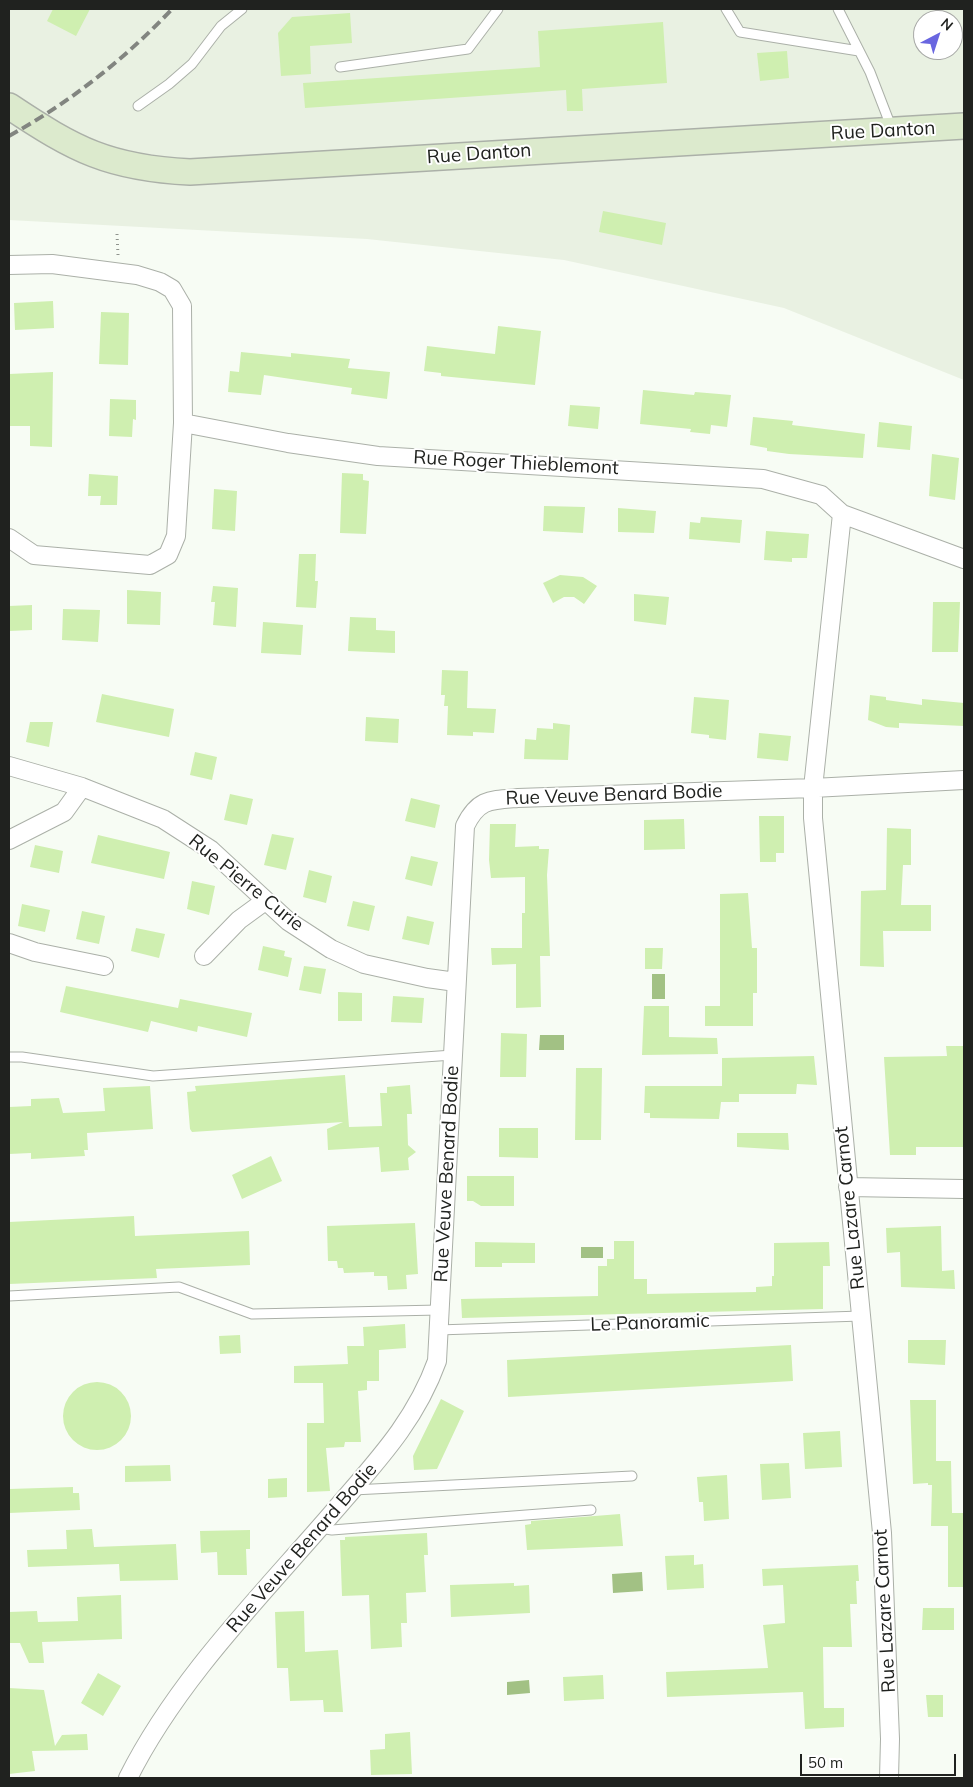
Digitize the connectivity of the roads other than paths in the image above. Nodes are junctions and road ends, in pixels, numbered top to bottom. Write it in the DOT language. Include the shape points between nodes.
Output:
graph roads {
  1 [pos="242,9"];
  2 [pos="498,9"];
  3 [pos="726,9"];
  4 [pos="838,9"];
  5 [pos="859,52"];
  6 [pos="340,66"];
  7 [pos="9,106"];
  8 [pos="138,106"];
  9 [pos="964,126"];
  10 [pos="893,130"];
  11 [pos="9,265"];
  12 [pos="183,423"];
  13 [pos="842,514"];
  14 [pos="9,538"];
  15 [pos="964,559"];
  16 [pos="9,766"];
  17 [pos="964,780"];
  18 [pos="82,787"];
  19 [pos="813,788"];
  20 [pos="9,840"];
  21 [pos="266,901"];
  22 [pos="9,943"];
  23 [pos="204,956"];
  24 [pos="104,966"];
  25 [pos="456,982"];
  26 [pos="452,1056"];
  27 [pos="9,1057"];
  28 [pos="848,1187"];
  29 [pos="964,1190"];
  30 [pos="9,1296"];
  31 [pos="440,1310"];
  32 [pos="854,1316"];
  33 [pos="446,1330"];
  34 [pos="632,1476"];
  35 [pos="352,1490"];
  36 [pos="591,1510"];
  37 [pos="320,1528"];
  38 [pos="128,1778"];
  39 [pos="889,1778"];
  1 -- 8 [label="lane" via="221,26 192,64"];
  2 -- 6 [label="lane" via="468,49"];
  3 -- 5 [label="lane" via="740,32"];
  4 -- 5 [label="lane"];
  5 -- 10 [label="lane"];
  7 -- 10 [label="street, Rue Danton" via="94,156 153,170 190,172"];
  9 -- 10 [label="street, Rue Danton"];
  11 -- 12 [label="street" via="52,264 137,275 172,289 182,306"];
  12 -- 13 [label="street, Rue Roger Thieblemont" via="378,456 763,479 821,496"];
  12 -- 14 [label="street" via="176,536 168,555 150,565 34,555"];
  13 -- 15 [label="street, Rue Roger Thieblemont"];
  13 -- 19 [label="street"];
  16 -- 18 [label="street, Rue Pierre Curie"];
  17 -- 19 [label="street"];
  18 -- 20 [label="street" via="64,812"];
  18 -- 21 [label="street, Rue Pierre Curie" via="163,819 210,850"];
  19 -- 25 [label="street, Rue Veuve Benard Bodie" via="490,800 473,809 465,826"];
  19 -- 28 [label="street, Rue Lazare Carnot" via="813,818"];
  21 -- 23 [label="street" via="239,920"];
  21 -- 25 [label="street, Rue Pierre Curie" via="288,921 332,949 364,964"];
  22 -- 24 [label="street" via="35,952"];
  25 -- 26 [label="street, Rue Veuve Benard Bodie"];
  26 -- 27 [label="lane" via="153,1076"];
  26 -- 31 [label="street, Rue Veuve Benard Bodie"];
  28 -- 29 [label="street"];
  28 -- 32 [label="street, Rue Lazare Carnot"];
  30 -- 31 [label="lane" via="179,1287 252,1314"];
  31 -- 33 [label="street, Rue Veuve Benard Bodie"];
  32 -- 33 [label="lane, Le Panoramic"];
  32 -- 39 [label="street, Rue Lazare Carnot" via="882,1533"];
  33 -- 35 [label="street, Rue Veuve Benard Bodie" via="430,1380 405,1426"];
  34 -- 35 [label="lane"];
  35 -- 37 [label="street, Rue Veuve Benard Bodie"];
  36 -- 37 [label="lane" via="332,1530"];
  37 -- 38 [label="street, Rue Veuve Benard Bodie" via="179,1696"];
}
